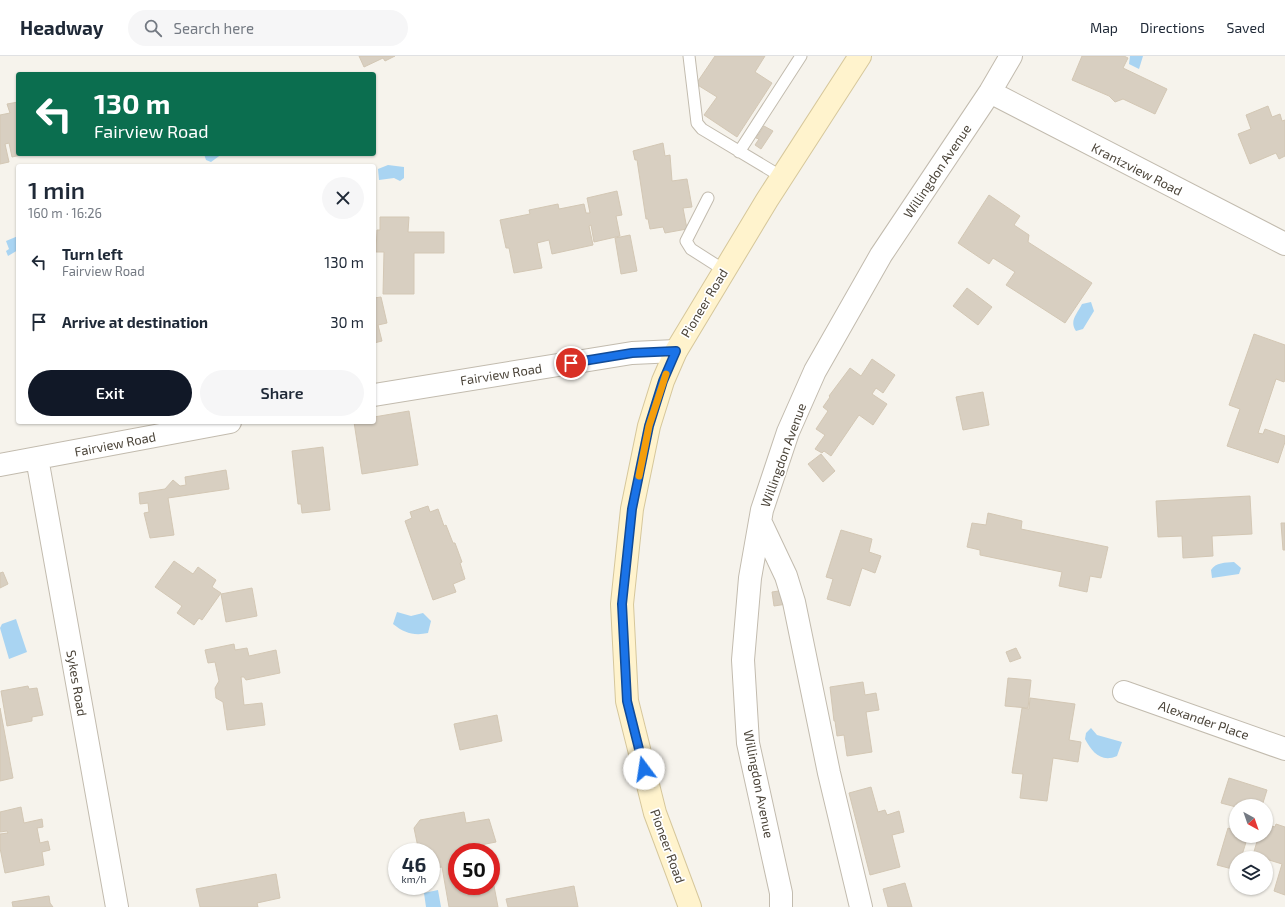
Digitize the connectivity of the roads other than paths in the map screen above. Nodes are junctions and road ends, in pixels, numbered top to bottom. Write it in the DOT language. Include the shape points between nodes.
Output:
graph roads {
  1 [pos="689,56"];
  2 [pos="801,56"];
  3 [pos="860,56"];
  4 [pos="1011,56"];
  5 [pos="990,92"];
  6 [pos="739,152"];
  7 [pos="782,178"];
  8 [pos="708,198"];
  9 [pos="1285,244"];
  10 [pos="724,270"];
  11 [pos="676,351"];
  12 [pos="376,395"];
  13 [pos="219,424"];
  14 [pos="37,458"];
  15 [pos="0,465"];
  16 [pos="760,521"];
  17 [pos="1124,692"];
  18 [pos="1285,749"];
  19 [pos="117,907"];
  20 [pos="690,907"];
  21 [pos="781,907"];
  22 [pos="861,907"];
  1 -- 6 [label="lane" via="697,123 702,129"];
  2 -- 6 [label="lane"];
  3 -- 7 [label="main road, Pioneer Road"];
  4 -- 5 [label="street, Willingdon Avenue"];
  5 -- 9 [label="street, Krantzview Road"];
  5 -- 16 [label="street, Willingdon Avenue" via="881,255 815,371 788,432"];
  6 -- 7 [label="lane"];
  7 -- 10 [label="main road, Pioneer Road"];
  8 -- 10 [label="lane" via="686,241 691,249"];
  10 -- 11 [label="main road, Pioneer Road"];
  11 -- 12 [label="street, Fairview Road" via="632,353"];
  11 -- 20 [label="main road, Pioneer Road" via="663,381 649,426 632,509 622,604 627,701 656,813"];
  13 -- 14 [label="street, Fairview Road"];
  14 -- 15 [label="street, Fairview Road"];
  14 -- 19 [label="street, Sykes Road"];
  16 -- 21 [label="street, Willingdon Avenue" via="750,578 743,660 748,744 782,893"];
  16 -- 22 [label="street" via="786,576 794,602 828,773"];
  17 -- 18 [label="street, Alexander Place"];
}
